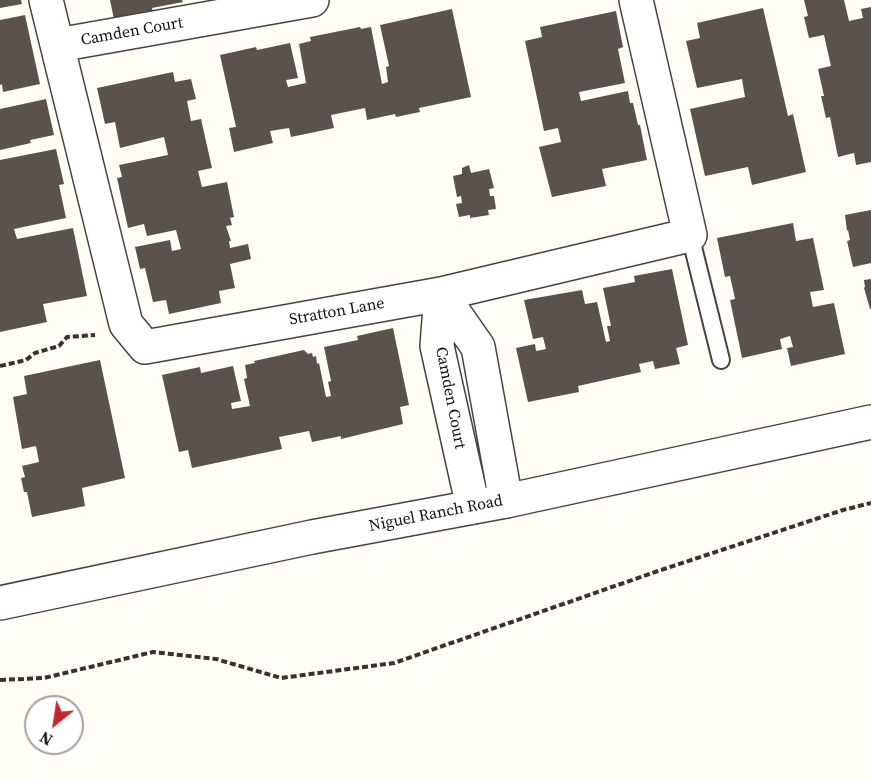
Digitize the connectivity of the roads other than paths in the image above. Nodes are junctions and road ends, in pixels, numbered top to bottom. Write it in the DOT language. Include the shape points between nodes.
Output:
graph roads {
  1 [pos="46,0"];
  2 [pos="312,0"];
  3 [pos="636,0"];
  4 [pos="58,45"];
  5 [pos="690,235"];
  6 [pos="441,294"];
  7 [pos="126,324"];
  8 [pos="721,360"];
  9 [pos="871,422"];
  10 [pos="506,501"];
  11 [pos="472,507"];
  12 [pos="0,603"];
  1 -- 4 [label="street, Camden Court"];
  2 -- 4 [label="street, Camden Court"];
  3 -- 5 [label="street"];
  4 -- 7 [label="street, Camden Court"];
  5 -- 6 [label="street, Stratton Lane"];
  5 -- 8 [label="lane"];
  6 -- 7 [label="street, Stratton Lane" via="145,346"];
  6 -- 10 [label="street, Camden Court" via="478,347"];
  6 -- 11 [label="street, Camden Court" via="437,346"];
  9 -- 10 [label="street, Niguel Ranch Road"];
  10 -- 11 [label="street, Niguel Ranch Road"];
  11 -- 12 [label="street, Niguel Ranch Road"];
}
